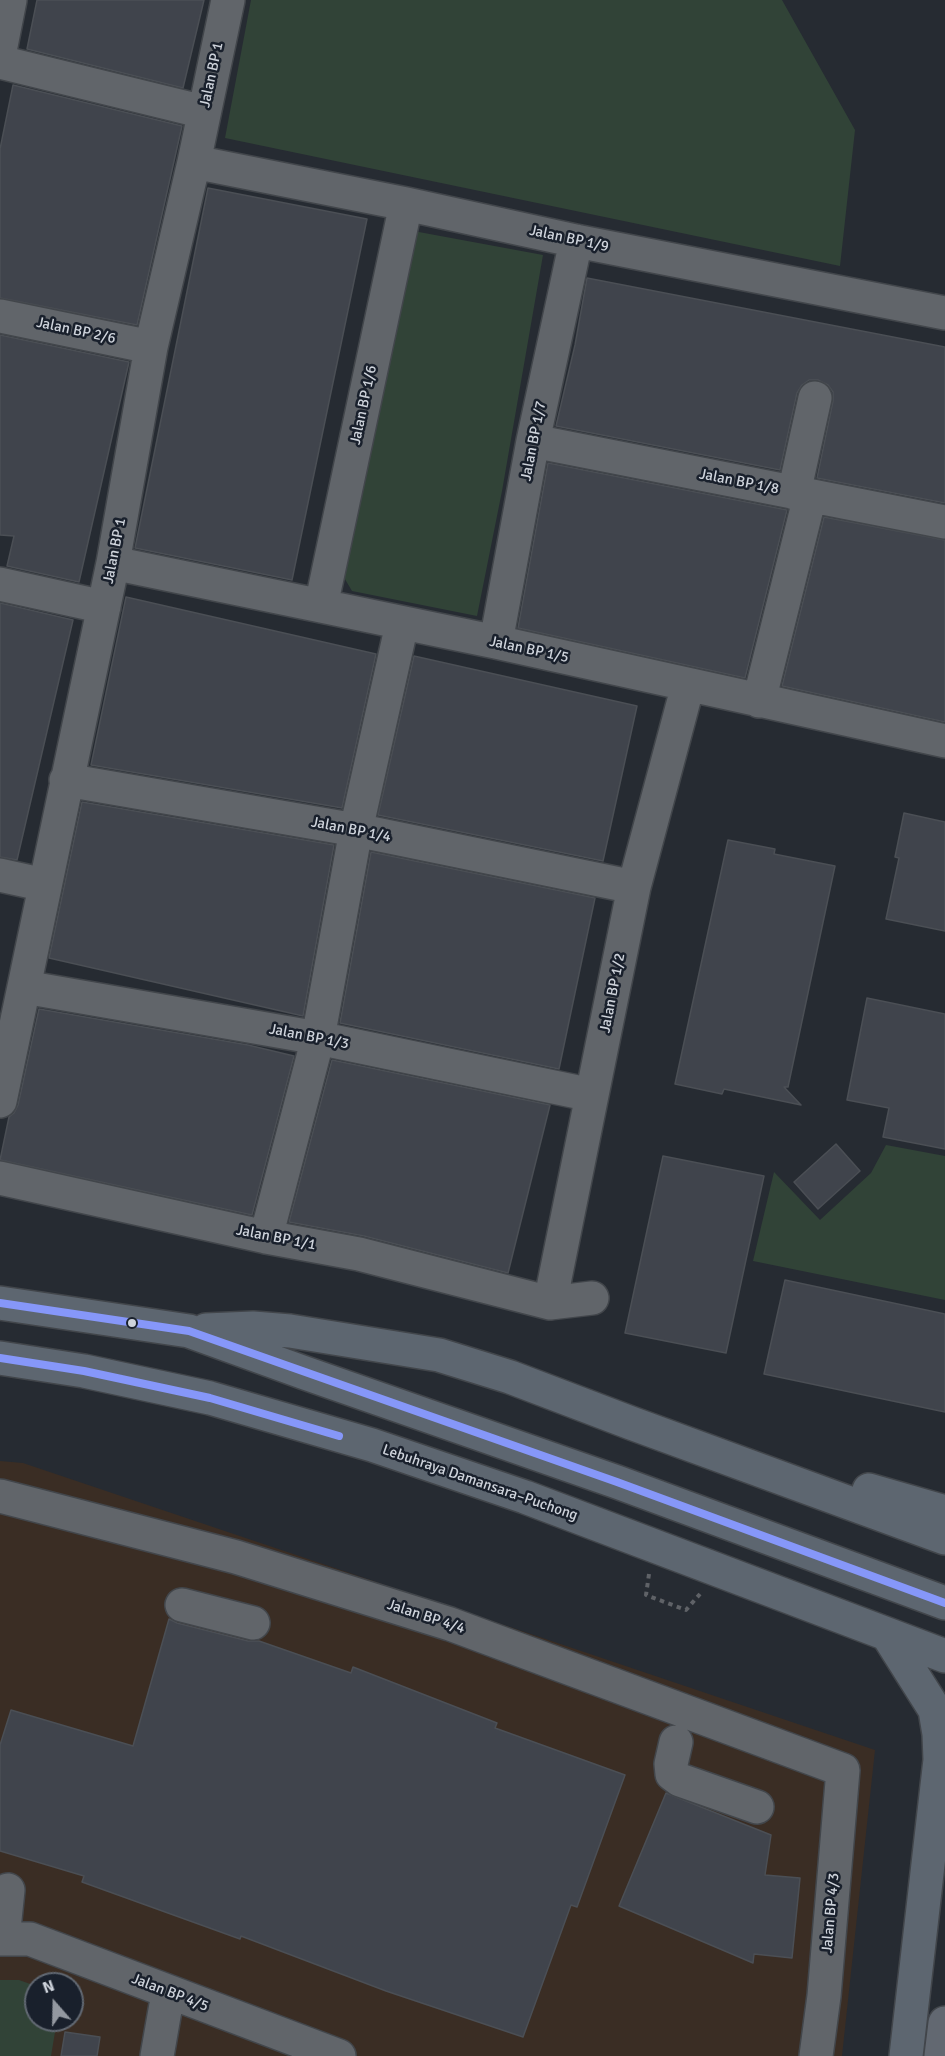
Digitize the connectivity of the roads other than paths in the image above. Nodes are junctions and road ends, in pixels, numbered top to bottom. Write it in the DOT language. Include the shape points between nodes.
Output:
graph roads {
  1 [pos="10,0"];
  2 [pos="228,0"];
  3 [pos="0,51"];
  4 [pos="0,62"];
  5 [pos="204,112"];
  6 [pos="194,162"];
  7 [pos="406,204"];
  8 [pos="576,242"];
  9 [pos="945,314"];
  10 [pos="0,316"];
  11 [pos="151,347"];
  12 [pos="815,398"];
  13 [pos="532,441"];
  14 [pos="802,495"];
  15 [pos="945,522"];
  16 [pos="113,563"];
  17 [pos="0,584"];
  18 [pos="321,606"];
  19 [pos="104,607"];
  20 [pos="402,624"];
  21 [pos="496,642"];
  22 [pos="688,685"];
  23 [pos="759,701"];
  24 [pos="945,741"];
  25 [pos="66,780"];
  26 [pos="356,830"];
  27 [pos="0,875"];
  28 [pos="45,885"];
  29 [pos="634,887"];
  30 [pos="24,987"];
  31 [pos="318,1038"];
  32 [pos="592,1095"];
  33 [pos="0,1101"];
  34 [pos="0,1178"];
  35 [pos="266,1237"];
  36 [pos="592,1298"];
  37 [pos="0,1303"];
  38 [pos="550,1303"];
  39 [pos="189,1331"];
  40 [pos="0,1358"];
  41 [pos="631,1423"];
  42 [pos="0,1496"];
  43 [pos="945,1512"];
  44 [pos="945,1539"];
  45 [pos="945,1603"];
  46 [pos="182,1605"];
  47 [pos="253,1623"];
  48 [pos="887,1634"];
  49 [pos="945,1656"];
  50 [pos="676,1742"];
  51 [pos="942,1754"];
  52 [pos="843,1770"];
  53 [pos="756,1807"];
  54 [pos="8,1890"];
  55 [pos="2,1939"];
  56 [pos="168,1993"];
  57 [pos="945,2023"];
  58 [pos="157,2056"];
  59 [pos="339,2056"];
  60 [pos="816,2056"];
  61 [pos="906,2056"];
  62 [pos="941,2056"];
  1 -- 3 [label="street"];
  2 -- 5 [label="street, Jalan BP 1"];
  4 -- 5 [label="street"];
  5 -- 6 [label="street, Jalan BP 1"];
  6 -- 7 [label="street, Jalan BP 1/9"];
  6 -- 11 [label="street, Jalan BP 1"];
  7 -- 8 [label="street, Jalan BP 1/9"];
  7 -- 18 [label="street, Jalan BP 1/6"];
  8 -- 9 [label="street, Jalan BP 1/9"];
  8 -- 13 [label="street, Jalan BP 1/7"];
  10 -- 11 [label="street, Jalan BP 2/6"];
  11 -- 16 [label="street, Jalan BP 1"];
  12 -- 14 [label="street"];
  13 -- 14 [label="street, Jalan BP 1/8"];
  13 -- 21 [label="street, Jalan BP 1/7"];
  14 -- 15 [label="street, Jalan BP 1/8"];
  14 -- 23 [label="street"];
  16 -- 18 [label="street, Jalan BP 1/5"];
  16 -- 19 [label="street, Jalan BP 1"];
  17 -- 19 [label="street"];
  18 -- 20 [label="street, Jalan BP 1/5"];
  19 -- 25 [label="street, Jalan BP 1"];
  20 -- 21 [label="street, Jalan BP 1/5"];
  20 -- 26 [label="street"];
  21 -- 22 [label="street, Jalan BP 1/5"];
  22 -- 23 [label="street, Jalan BP 1/5"];
  22 -- 29 [label="street, Jalan BP 1/2"];
  23 -- 24 [label="street, Jalan BP 1/5"];
  25 -- 26 [label="street, Jalan BP 1/4"];
  25 -- 28 [label="street, Jalan BP 1"];
  26 -- 29 [label="street, Jalan BP 1/4"];
  26 -- 31 [label="street"];
  27 -- 28 [label="street"];
  28 -- 30 [label="street, Jalan BP 1"];
  29 -- 32 [label="street, Jalan BP 1/2"];
  30 -- 31 [label="street, Jalan BP 1/3"];
  30 -- 33 [label="street, Jalan BP 1"];
  31 -- 32 [label="street, Jalan BP 1/3"];
  31 -- 35 [label="street"];
  32 -- 38 [label="street, Jalan BP 1/2"];
  34 -- 35 [label="street, Jalan BP 1/1"];
  35 -- 38 [label="street, Jalan BP 1/1" via="358,1254"];
  36 -- 38 [label="street"];
  37 -- 39 [label="highway"];
  39 -- 41 [label="highway" via="291,1331 439,1355"];
  39 -- 45 [label="highway"];
  40 -- 48 [label="highway, Lebuhraya Damansara–Puchong" via="210,1398 372,1445 536,1501"];
  41 -- 43 [label="highway"];
  41 -- 44 [label="highway"];
  42 -- 52 [label="street, Jalan BP 4/4" via="236,1557 450,1624"];
  46 -- 47 [label="street"];
  48 -- 49 [label="highway, Lebuhraya Damansara–Puchong"];
  48 -- 51 [label="highway" via="935,1710"];
  50 -- 53 [label="street" via="672,1774"];
  51 -- 61 [label="highway"];
  52 -- 60 [label="street, Jalan BP 4/3"];
  54 -- 55 [label="street"];
  55 -- 56 [label="street, Jalan BP 4/5" via="30,1939"];
  56 -- 58 [label="street"];
  56 -- 59 [label="street, Jalan BP 4/5"];
  57 -- 62 [label="main road"];
}
